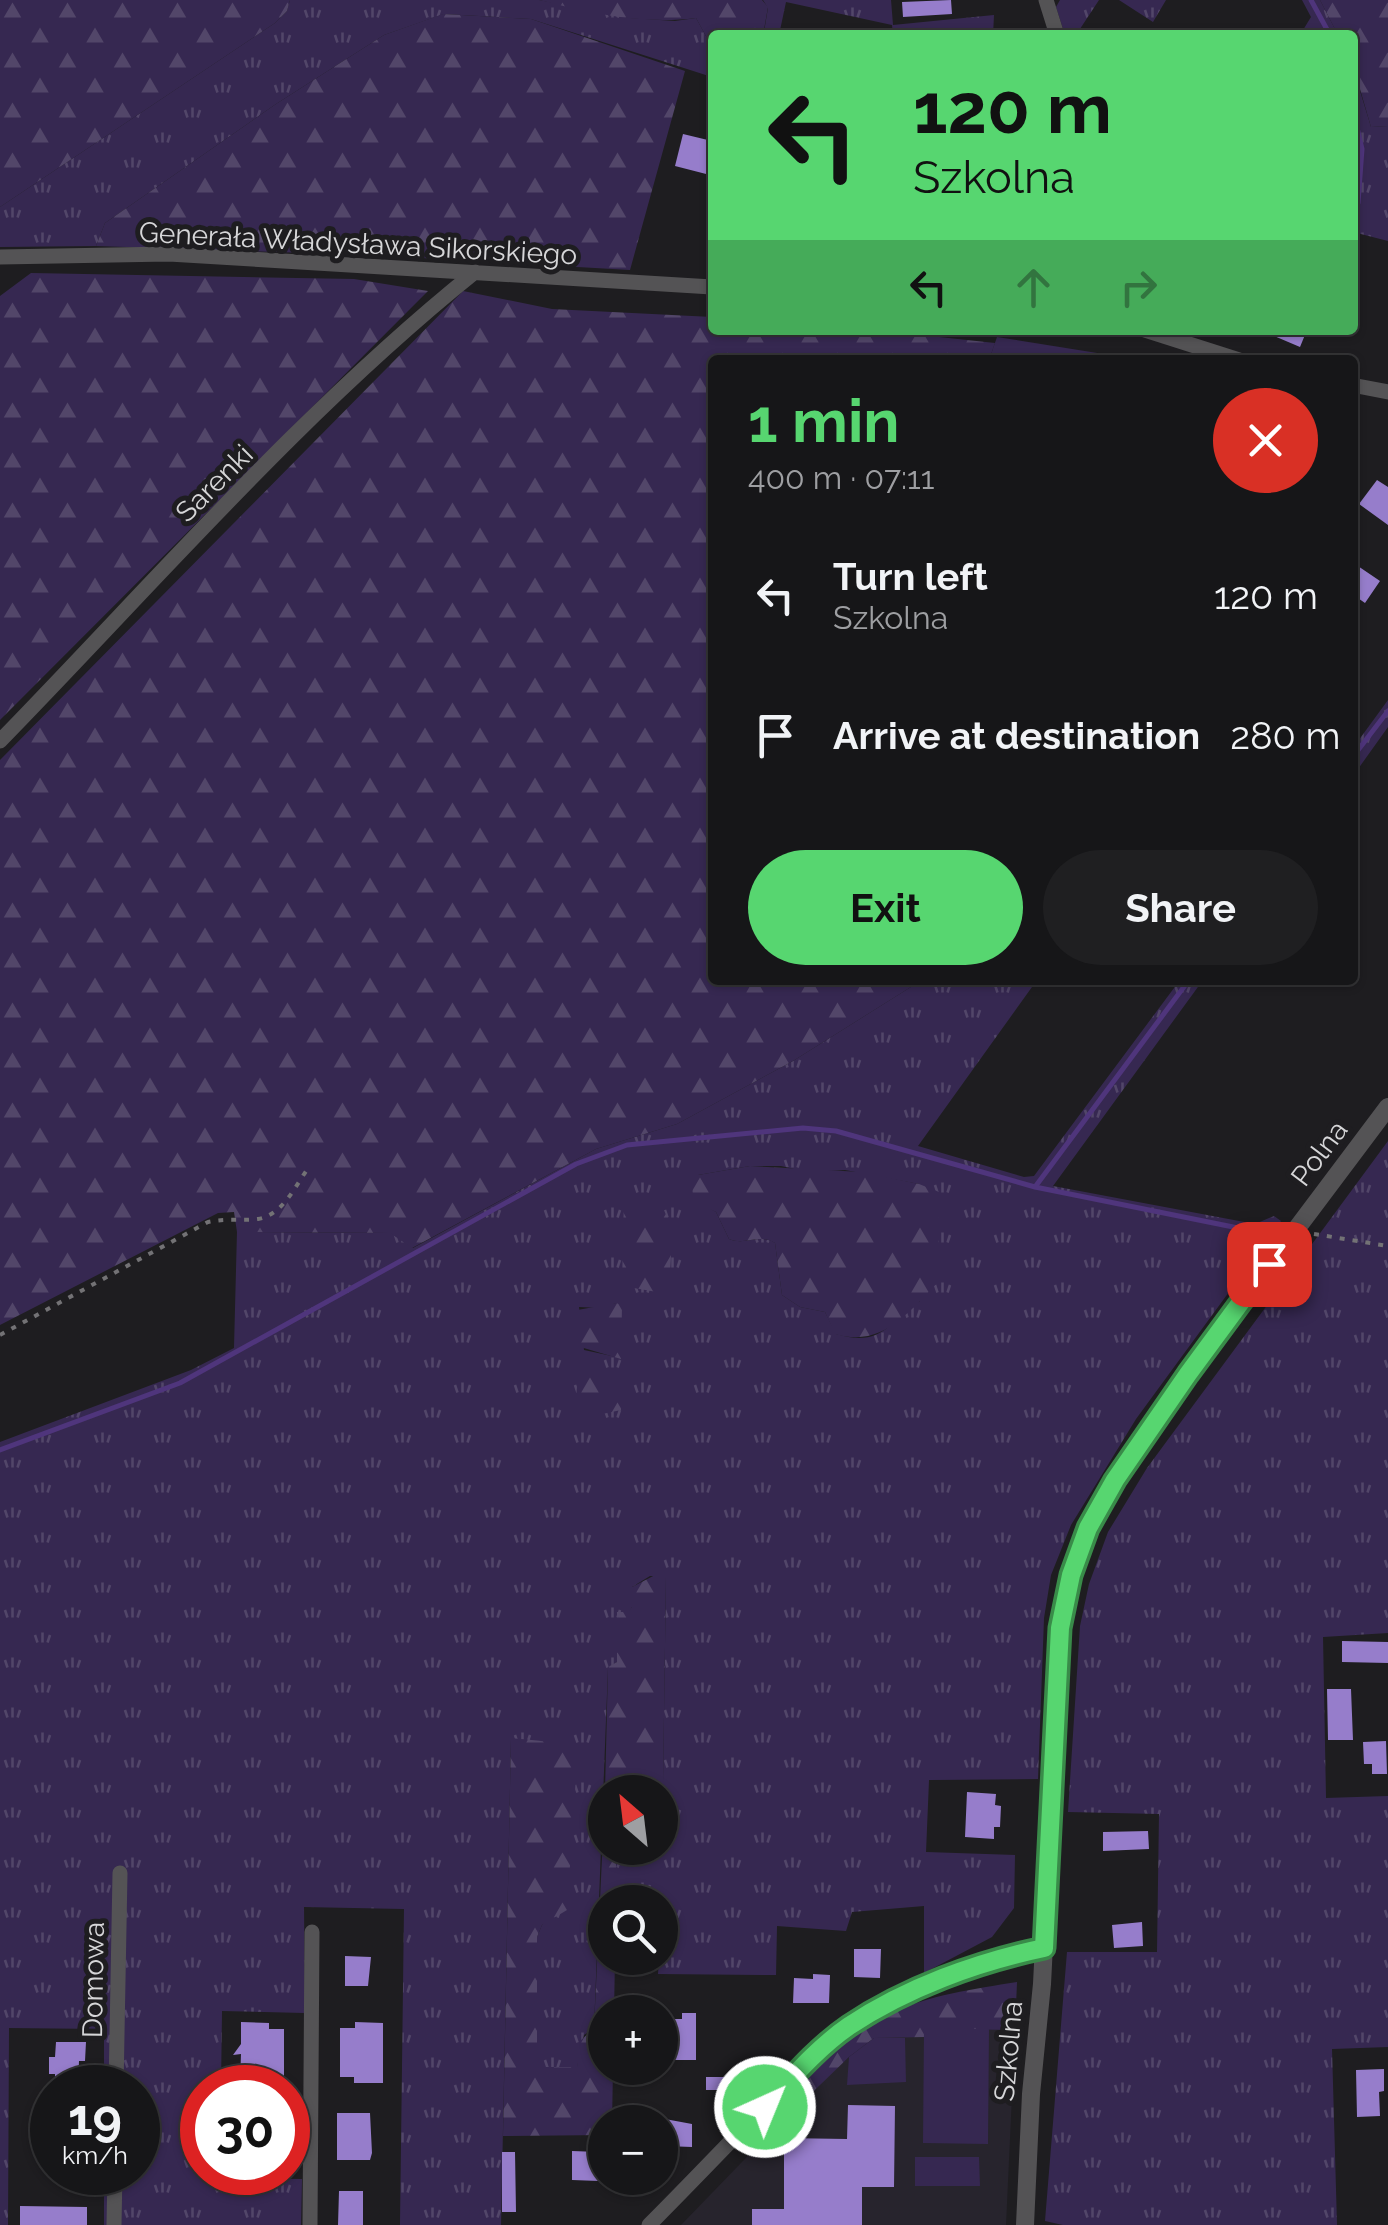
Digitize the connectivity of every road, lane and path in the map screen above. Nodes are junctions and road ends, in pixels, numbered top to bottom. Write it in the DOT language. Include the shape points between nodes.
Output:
graph roads {
  1 [pos="1046,0"];
  2 [pos="1055,30"];
  3 [pos="0,258"];
  4 [pos="475,272"];
  5 [pos="708,287"];
  6 [pos="1161,335"];
  7 [pos="1223,355"];
  8 [pos="1358,386"];
  9 [pos="1388,392"];
  10 [pos="0,741"];
  11 [pos="1388,1107"];
  12 [pos="308,1167"];
  13 [pos="1294,1232"];
  14 [pos="1388,1246"];
  15 [pos="0,1335"];
  16 [pos="120,1872"];
  17 [pos="312,1932"];
  18 [pos="1044,1948"];
  19 [pos="116,2065"];
  20 [pos="115,2195"];
  21 [pos="114,2225"];
  22 [pos="310,2225"];
  23 [pos="648,2225"];
  24 [pos="1024,2225"];
  1 -- 2 [label="street"];
  3 -- 4 [label="street, Generała Władysława Sikorskiego" via="168,254"];
  4 -- 5 [label="street, Generała Władysława Sikorskiego"];
  4 -- 10 [label="street, Sarenki" via="390,342"];
  6 -- 7 [label="street"];
  8 -- 9 [label="street"];
  11 -- 13 [label="street, Polna"];
  12 -- 15 [label="path" via="268,1216 208,1222"];
  13 -- 14 [label="path"];
  13 -- 18 [label="street, Szkolna" via="1115,1480 1082,1543 1060,1628"];
  16 -- 19 [label="street, Domowa"];
  17 -- 22 [label="street"];
  18 -- 23 [label="street" via="966,1970 850,2026"];
  18 -- 24 [label="street, Szkolna"];
  20 -- 21 [label="street"];
}
